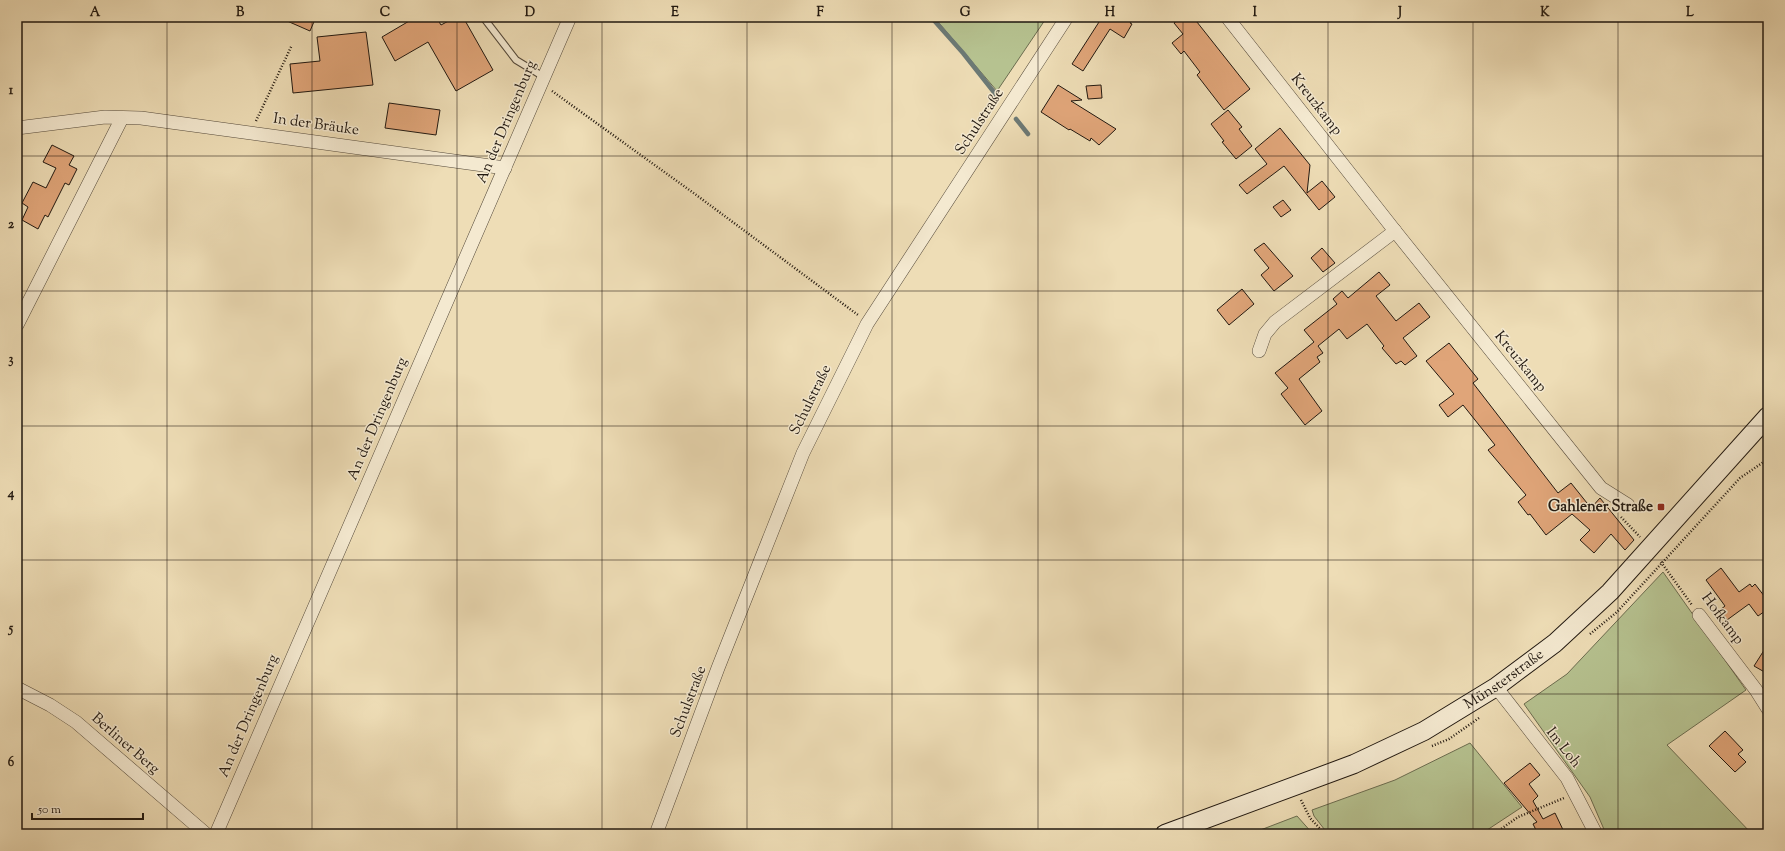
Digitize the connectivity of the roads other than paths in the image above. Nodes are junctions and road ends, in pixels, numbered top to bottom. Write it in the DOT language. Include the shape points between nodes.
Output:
graph roads {
  1 [pos="482,17"];
  2 [pos="570,17"];
  3 [pos="1067,17"];
  4 [pos="1227,17"];
  5 [pos="542,80"];
  6 [pos="122,118"];
  7 [pos="17,128"];
  8 [pos="505,168"];
  9 [pos="1395,231"];
  10 [pos="17,325"];
  11 [pos="1259,351"];
  12 [pos="1768,416"];
  13 [pos="1622,501"];
  14 [pos="1699,615"];
  15 [pos="1496,687"];
  16 [pos="17,688"];
  17 [pos="1768,709"];
  18 [pos="206,834"];
  19 [pos="216,834"];
  20 [pos="656,834"];
  21 [pos="1165,834"];
  22 [pos="1596,834"];
  1 -- 5 [label="lane" via="516,60"];
  2 -- 5 [label="street, An der Dringenburg"];
  3 -- 20 [label="street, Schulstraße" via="866,324 803,453"];
  4 -- 9 [label="street, Kreuzkamp"];
  5 -- 8 [label="street, An der Dringenburg"];
  6 -- 7 [label="street, In der Bräuke"];
  6 -- 8 [label="street, In der Bräuke" via="141,118 250,132"];
  6 -- 10 [label="street"];
  8 -- 19 [label="street, An der Dringenburg"];
  9 -- 11 [label="street" via="1275,322 1265,334"];
  9 -- 13 [label="street, Kreuzkamp" via="1601,488"];
  12 -- 15 [label="main road, Münsterstraße" via="1610,592 1555,643"];
  14 -- 17 [label="street, Hofkamp"];
  15 -- 21 [label="main road, Münsterstraße" via="1424,731 1354,764"];
  15 -- 22 [label="street, Im Loh" via="1567,778"];
  16 -- 18 [label="street, Berliner Berg" via="76,722"];
}
